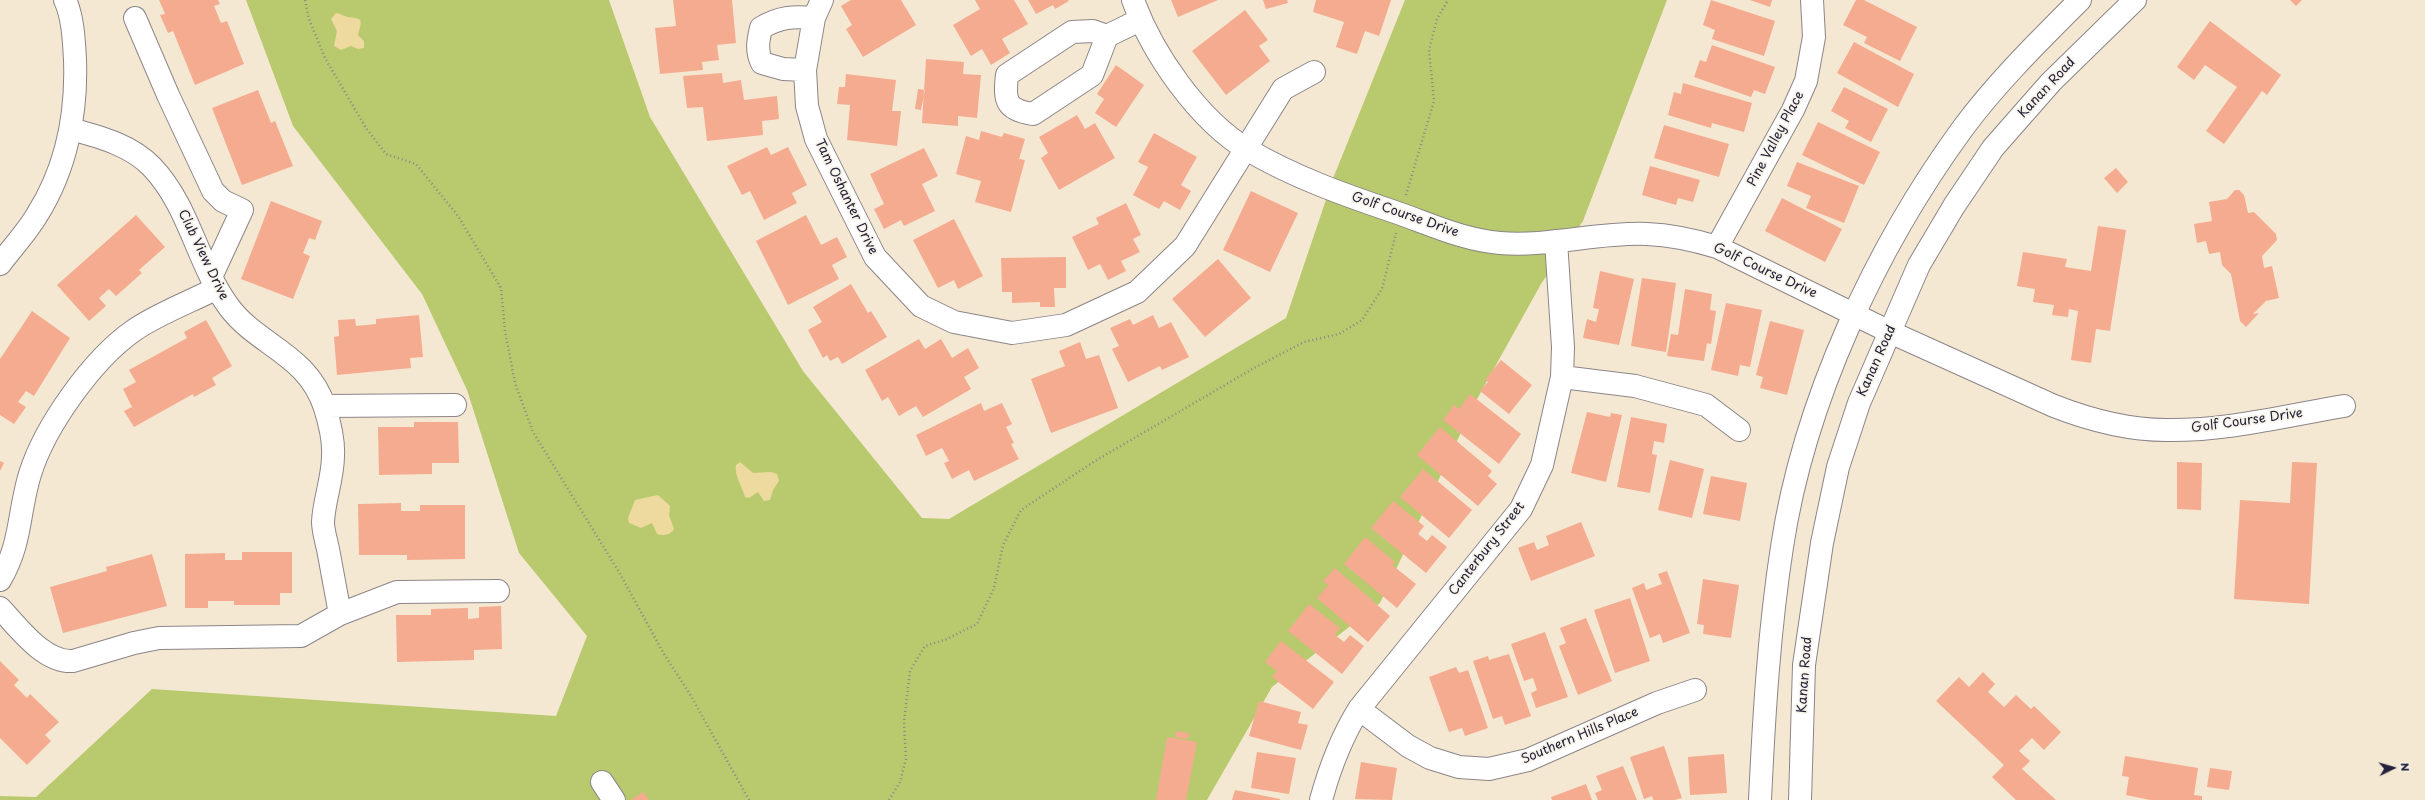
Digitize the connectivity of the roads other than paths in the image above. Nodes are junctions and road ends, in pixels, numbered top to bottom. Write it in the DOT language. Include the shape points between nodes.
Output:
graph roads {
  1 [pos="65,0"];
  2 [pos="1133,0"];
  3 [pos="1812,0"];
  4 [pos="2080,0"];
  5 [pos="2135,0"];
  6 [pos="818,9"];
  7 [pos="135,18"];
  8 [pos="1140,20"];
  9 [pos="1107,36"];
  10 [pos="805,70"];
  11 [pos="1314,72"];
  12 [pos="71,129"];
  13 [pos="1247,149"];
  14 [pos="1556,241"];
  15 [pos="1717,247"];
  16 [pos="0,264"];
  17 [pos="214,283"];
  18 [pos="1854,314"];
  19 [pos="1890,332"];
  20 [pos="1562,377"];
  21 [pos="325,406"];
  22 [pos="455,406"];
  23 [pos="2344,406"];
  24 [pos="1739,430"];
  25 [pos="3,568"];
  26 [pos="498,591"];
  27 [pos="0,608"];
  28 [pos="340,614"];
  29 [pos="1694,690"];
  30 [pos="1359,709"];
  31 [pos="602,782"];
  32 [pos="614,800"];
  33 [pos="1321,800"];
  34 [pos="1760,800"];
  35 [pos="1800,800"];
  1 -- 12 [label="street" via="74,44 76,86"];
  2 -- 8 [label="street, Golf Course Drive"];
  3 -- 15 [label="street, Pine Valley Place" via="1814,37 1806,81 1793,110"];
  4 -- 18 [label="street" via="2021,58 1963,128 1885,251"];
  5 -- 19 [label="street, Kanan Road" via="2051,82 1993,148 1919,265"];
  6 -- 10 [label="street, Tam Oshanter Drive"];
  6 -- 10 [label="street" via="775,20 762,28 758,39 757,53 762,62 783,69"];
  7 -- 17 [label="street" via="213,191 223,201 242,210"];
  8 -- 9 [label="street"];
  8 -- 13 [label="street, Golf Course Drive" via="1162,58 1185,90 1210,120"];
  9 -- 9 [label="street" via="1093,31 1072,32 1007,75 1005,92 1009,106 1019,112 1033,114 1092,75"];
  10 -- 13 [label="street, Tam Oshanter Drive" via="807,106 816,139 875,257 921,306 954,322 1012,333 1066,325 1137,292 1185,246"];
  11 -- 13 [label="street, Tam Oshanter Drive" via="1283,89"];
  12 -- 16 [label="street" via="58,174 37,215"];
  12 -- 17 [label="street, Club View Drive" via="112,140 134,152 152,167 175,197"];
  13 -- 14 [label="street, Golf Course Drive" via="1313,183 1450,233 1500,243"];
  14 -- 15 [label="street, Golf Course Drive" via="1646,234 1688,238"];
  14 -- 20 [label="street, Canterbury Street"];
  15 -- 18 [label="street, Golf Course Drive"];
  17 -- 21 [label="street, Club View Drive" via="229,308 242,322 283,351 301,368 315,386"];
  17 -- 25 [label="street" via="134,330 110,348 90,371 48,434 35,459 26,487 19,536"];
  18 -- 19 [label="street, Golf Course Drive"];
  18 -- 34 [label="street" via="1821,394 1800,465 1782,545 1767,663"];
  19 -- 23 [label="street, Golf Course Drive" via="2054,406 2082,417 2120,426 2200,430"];
  19 -- 35 [label="street, Kanan Road" via="1859,403 1838,467 1822,542 1804,665"];
  20 -- 24 [label="street" via="1635,386 1706,405"];
  20 -- 30 [label="street, Canterbury Street" via="1542,465 1521,509"];
  21 -- 22 [label="street"];
  21 -- 28 [label="street, Club View Drive" via="331,430 333,456 323,522"];
  26 -- 28 [label="street" via="397,592"];
  27 -- 28 [label="street" via="46,654 63,662 159,638 301,636"];
  29 -- 30 [label="street, Southern Hills Place" via="1657,703 1528,760 1489,769 1459,767 1430,758 1408,746"];
  30 -- 33 [label="street, Canterbury Street" via="1343,734 1330,766"];
  31 -- 32 [label="street"];
}
